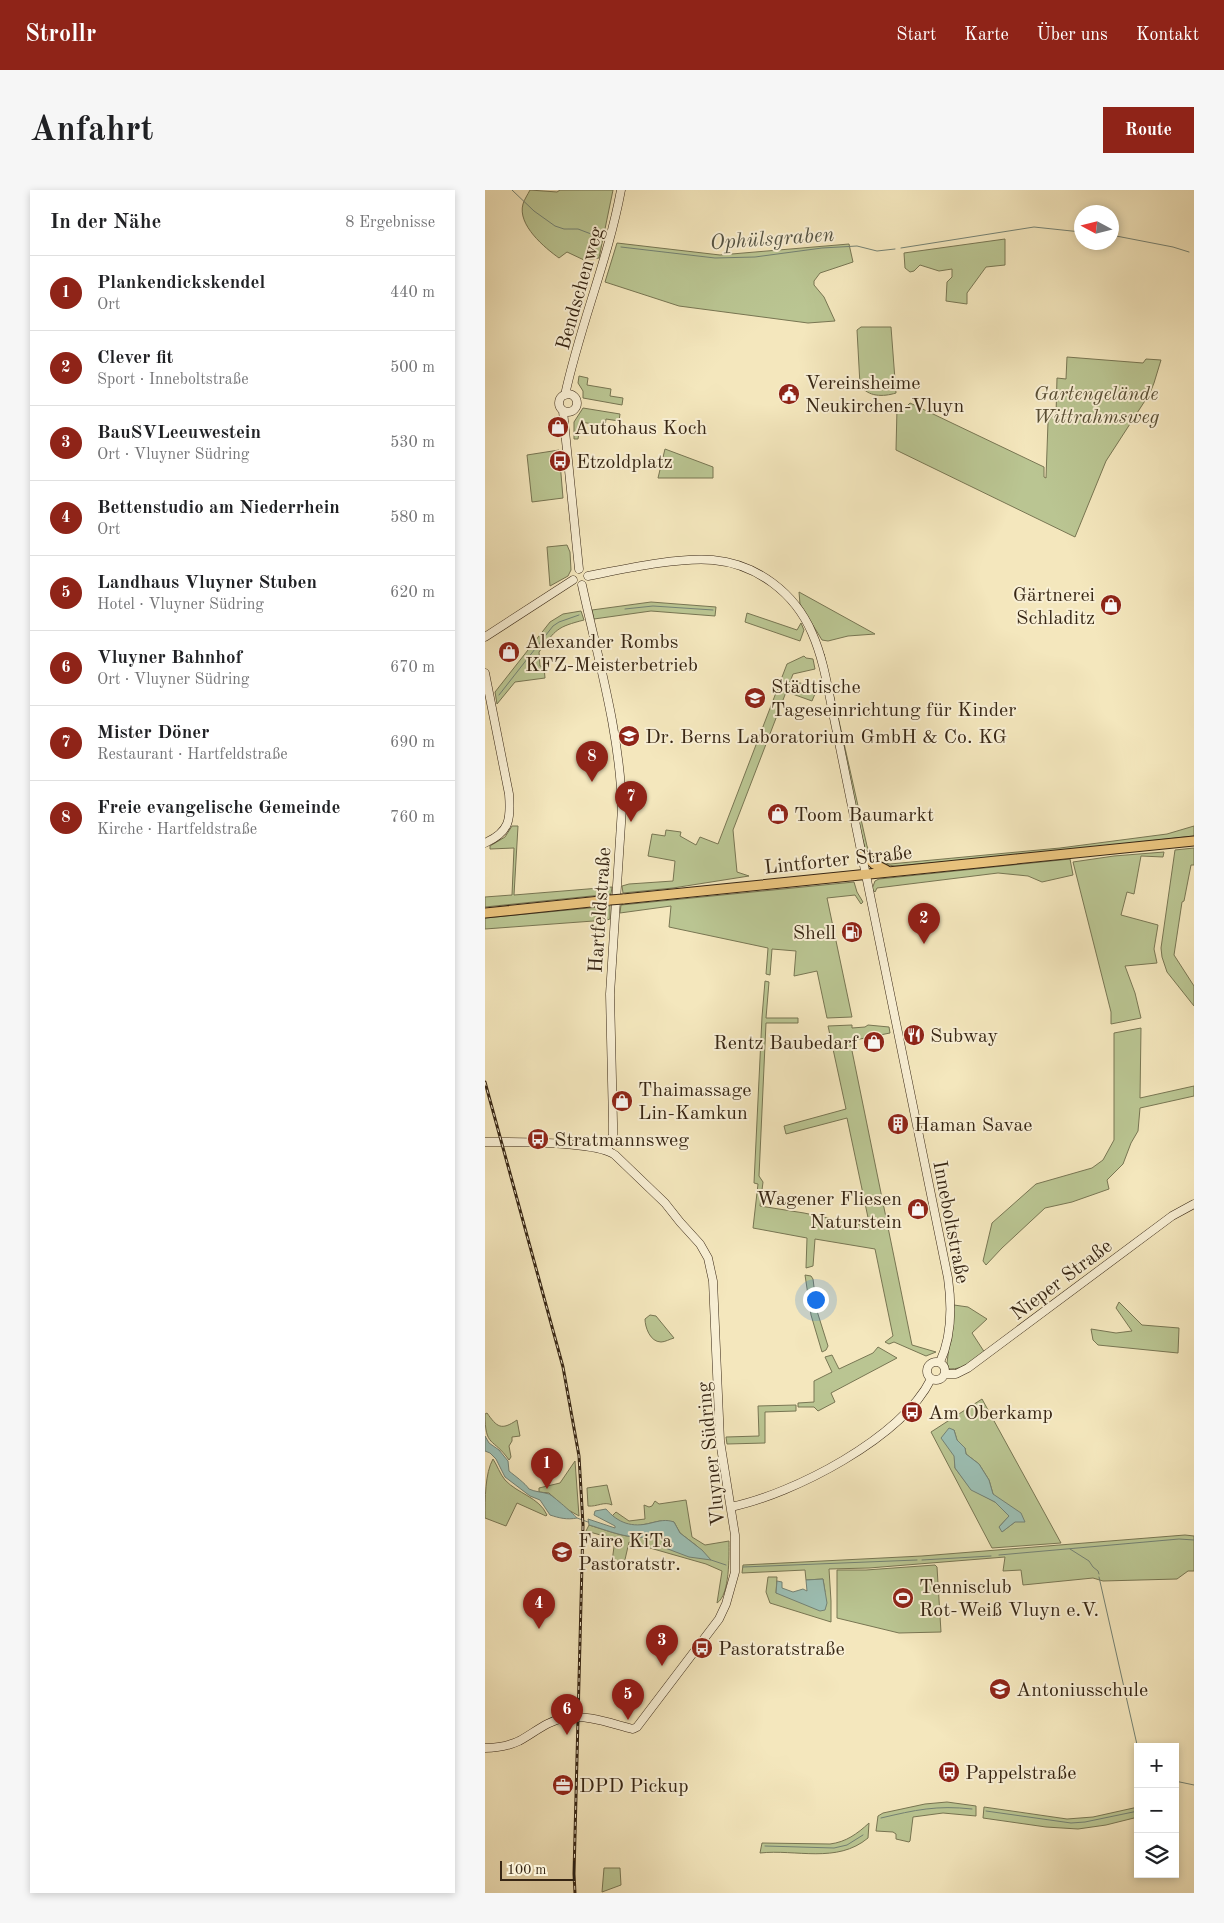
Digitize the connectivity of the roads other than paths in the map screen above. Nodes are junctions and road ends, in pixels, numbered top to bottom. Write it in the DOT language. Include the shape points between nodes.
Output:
graph roads {
  1 [pos="621,190"];
  2 [pos="568,395"];
  3 [pos="567,411"];
  4 [pos="579,570"];
  5 [pos="588,576"];
  6 [pos="573,580"];
  7 [pos="582,585"];
  8 [pos="485,637"];
  9 [pos="485,673"];
  10 [pos="485,842"];
  11 [pos="1194,842"];
  12 [pos="862,853"];
  13 [pos="889,871"];
  14 [pos="865,874"];
  15 [pos="485,912"];
  16 [pos="485,1142"];
  17 [pos="607,1150"];
  18 [pos="1194,1204"];
  19 [pos="940,1362"];
  20 [pos="945,1374"];
  21 [pos="931,1379"];
  22 [pos="731,1507"];
  23 [pos="485,1748"];
  1 -- 2 [label="street, Bendschenweg" via="607,250 581,333"];
  2 -- 3 [label="street" via="559,403"];
  2 -- 3 [label="street" via="576,399 577,404 575,409"];
  3 -- 4 [label="street"];
  4 -- 5 [label="street" via="585,570"];
  4 -- 6 [label="street" via="573,574"];
  5 -- 7 [label="street" via="588,581"];
  5 -- 12 [label="street, Inneboltstraße" via="696,559 712,560 751,570 789,596 806,620 818,647"];
  6 -- 7 [label="street" via="575,584"];
  6 -- 8 [label="street"];
  7 -- 17 [label="street, Hartfeldstraße" via="617,748 623,808 610,994 613,1135"];
  9 -- 10 [label="street" via="509,794 510,814 501,834"];
  11 -- 13 [label="main road, Lintforter Straße"];
  12 -- 13 [label="main road"];
  12 -- 14 [label="street, Inneboltstraße"];
  13 -- 14 [label="main road, Lintforter Straße"];
  14 -- 15 [label="main road, Lintforter Straße, bridge"];
  14 -- 19 [label="street, Inneboltstraße" via="951,1297 950,1320"];
  16 -- 17 [label="street" via="561,1144"];
  17 -- 22 [label="street, Vluyner Südring" via="665,1203 708,1258 715,1309 720,1441"];
  18 -- 20 [label="street, Nieper Straße" via="1173,1216 968,1368 956,1374"];
  19 -- 20 [label="street"];
  19 -- 21 [label="street" via="928,1367"];
  20 -- 21 [label="street" via="939,1380"];
  21 -- 22 [label="street" via="905,1414 855,1454 775,1495"];
  22 -- 23 [label="street, Vluyner Südring" via="736,1561 726,1604 719,1619 637,1727 567,1718 547,1724 518,1742 499,1748"];
}
